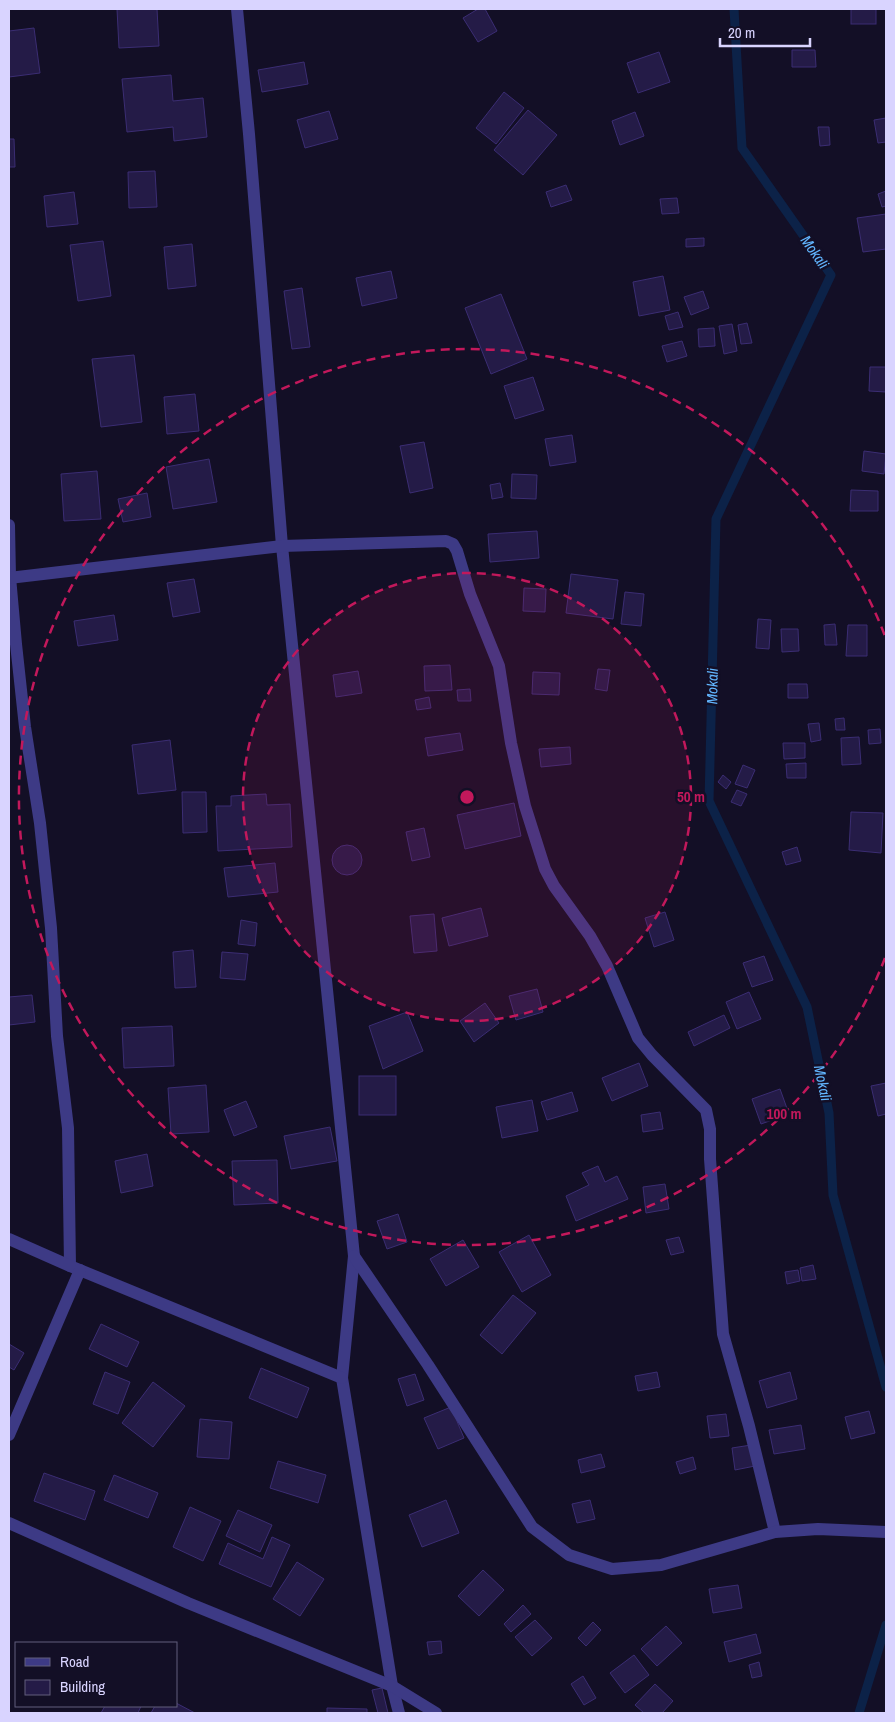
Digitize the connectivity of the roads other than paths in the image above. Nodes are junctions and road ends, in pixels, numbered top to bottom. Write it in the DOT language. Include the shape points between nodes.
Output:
graph roads {
  1 [pos="237,9"];
  2 [pos="9,525"];
  3 [pos="282,546"];
  4 [pos="10,578"];
  5 [pos="9,1239"];
  6 [pos="354,1256"];
  7 [pos="75,1268"];
  8 [pos="342,1378"];
  9 [pos="9,1435"];
  10 [pos="9,1523"];
  11 [pos="775,1532"];
  12 [pos="881,1532"];
  13 [pos="392,1686"];
  14 [pos="399,1713"];
  15 [pos="436,1713"];
  1 -- 3 [label="street"];
  2 -- 4 [label="street"];
  3 -- 4 [label="street"];
  3 -- 6 [label="street"];
  3 -- 11 [label="street" via="446,541 457,551 470,594 499,666 525,806 545,869 607,966 638,1038 706,1110 724,1334"];
  4 -- 7 [label="street" via="50,928 57,1036 68,1128"];
  5 -- 7 [label="street"];
  6 -- 8 [label="street"];
  6 -- 11 [label="street" via="532,1526 569,1555 612,1569 661,1565"];
  7 -- 8 [label="street"];
  7 -- 9 [label="street"];
  8 -- 13 [label="street"];
  10 -- 13 [label="street" via="188,1603"];
  11 -- 12 [label="street" via="818,1529"];
  13 -- 14 [label="street"];
  13 -- 15 [label="street"];
}
